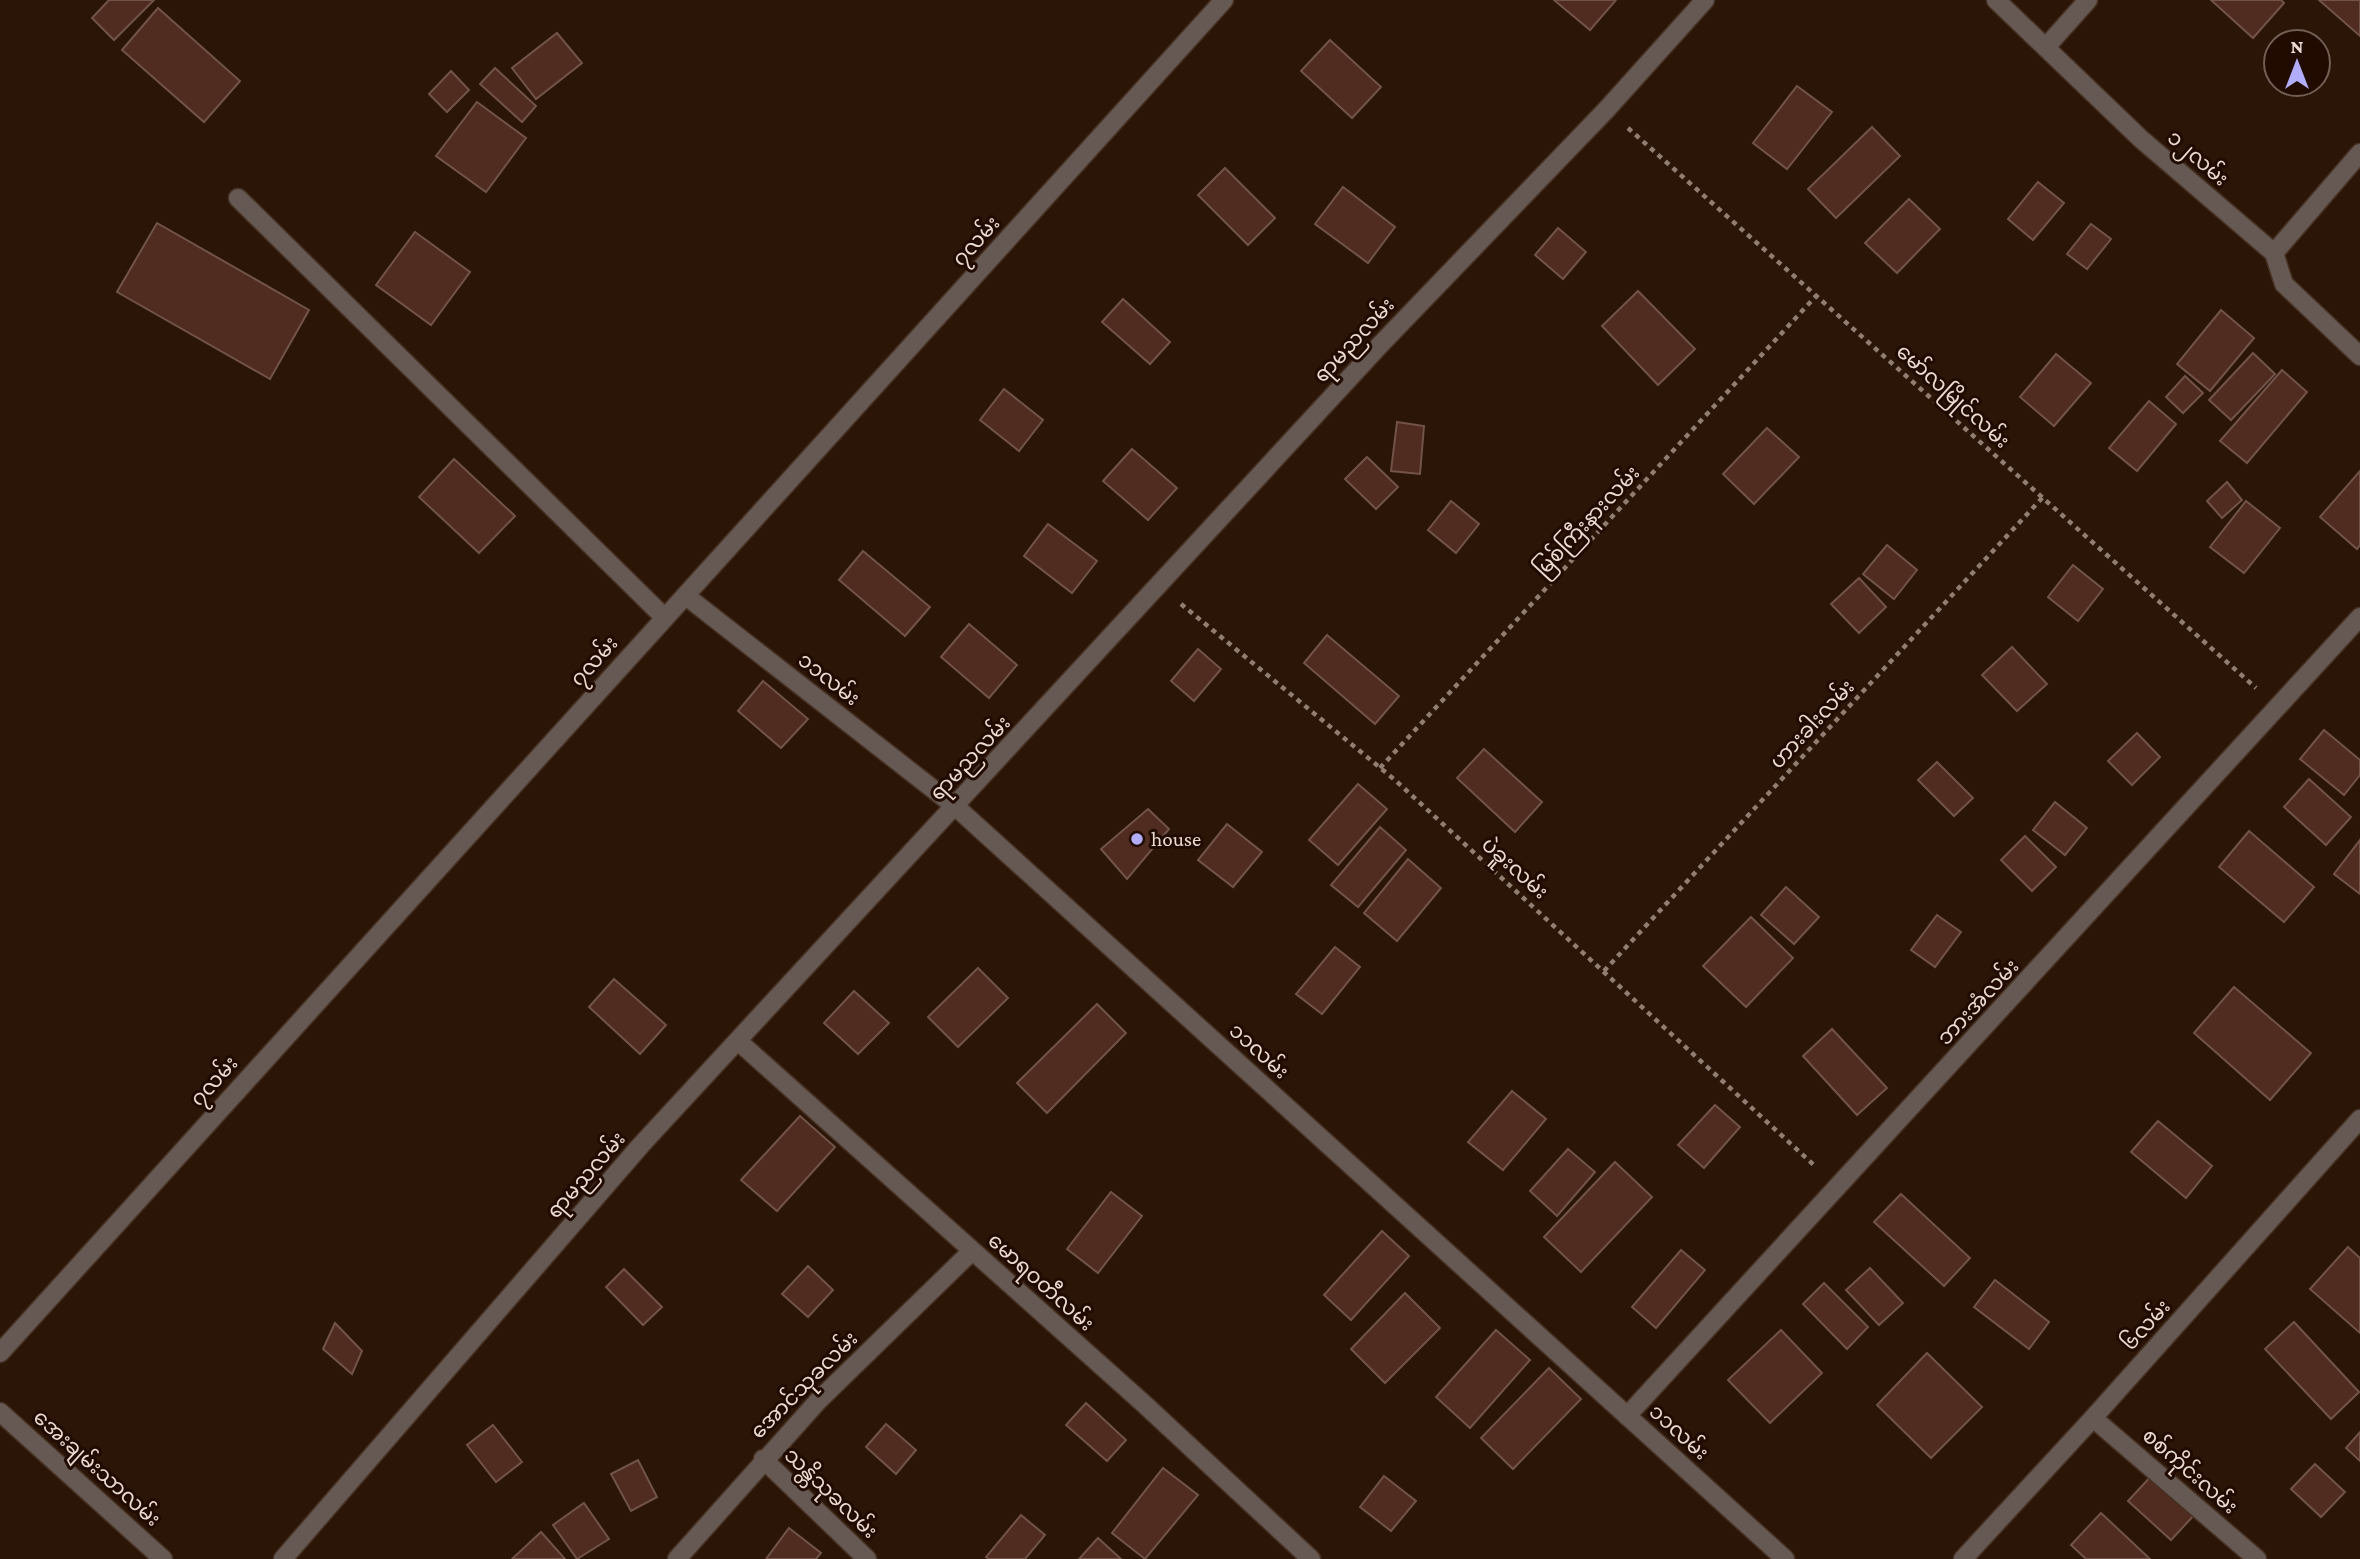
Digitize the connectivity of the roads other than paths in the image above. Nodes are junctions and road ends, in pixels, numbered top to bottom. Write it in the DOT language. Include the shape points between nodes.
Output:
graph roads {
  1 [pos="1224,0"];
  2 [pos="1705,0"];
  3 [pos="1996,0"];
  4 [pos="2088,0"];
  5 [pos="2046,47"];
  6 [pos="2360,153"];
  7 [pos="238,198"];
  8 [pos="2274,253"];
  9 [pos="2360,356"];
  10 [pos="686,596"];
  11 [pos="664,617"];
  12 [pos="2360,617"];
  13 [pos="956,807"];
  14 [pos="738,1041"];
  15 [pos="2360,1119"];
  16 [pos="972,1251"];
  17 [pos="0,1353"];
  18 [pos="0,1412"];
  19 [pos="1627,1416"];
  20 [pos="2093,1418"];
  21 [pos="763,1459"];
  22 [pos="163,1559"];
  23 [pos="283,1559"];
  24 [pos="677,1559"];
  25 [pos="867,1559"];
  26 [pos="1311,1559"];
  27 [pos="1785,1559"];
  28 [pos="1963,1559"];
  29 [pos="2257,1559"];
  1 -- 10 [label="street, ၇လမ်း"];
  2 -- 13 [label="street, ရာမညလမ်း" via="1380,345"];
  3 -- 5 [label="street, ၁၂လမ်း"];
  4 -- 5 [label="street"];
  5 -- 8 [label="street, ၁၂လမ်း" via="2141,139"];
  6 -- 8 [label="street"];
  7 -- 11 [label="street"];
  8 -- 9 [label="street, ၁၂လမ်း" via="2284,284"];
  10 -- 11 [label="street, ၇လမ်း"];
  10 -- 13 [label="street, ၁၁လမ်း"];
  11 -- 17 [label="street, ၇လမ်း"];
  12 -- 19 [label="street, ဘားအံလမ်း"];
  13 -- 14 [label="street, ရာမညလမ်း"];
  13 -- 19 [label="street, ၁၁လမ်း"];
  14 -- 16 [label="street, မောရဝတီလမ်း"];
  14 -- 23 [label="street, ရာမညလမ်း" via="632,1156"];
  15 -- 20 [label="street, ၆လမ်း"];
  16 -- 21 [label="street, အောင်သုခလမ်း"];
  16 -- 26 [label="street, မောရဝတီလမ်း"];
  18 -- 22 [label="street, အေးချမ်းသာလမ်း"];
  19 -- 27 [label="street, ၁၁လမ်း"];
  20 -- 28 [label="street, ၆လမ်း"];
  20 -- 29 [label="street, စစ်ကိုင်းလမ်း"];
  21 -- 24 [label="street, အောင်သုခလမ်း"];
  21 -- 25 [label="street, သန္တိသုခလမ်း"];
}
